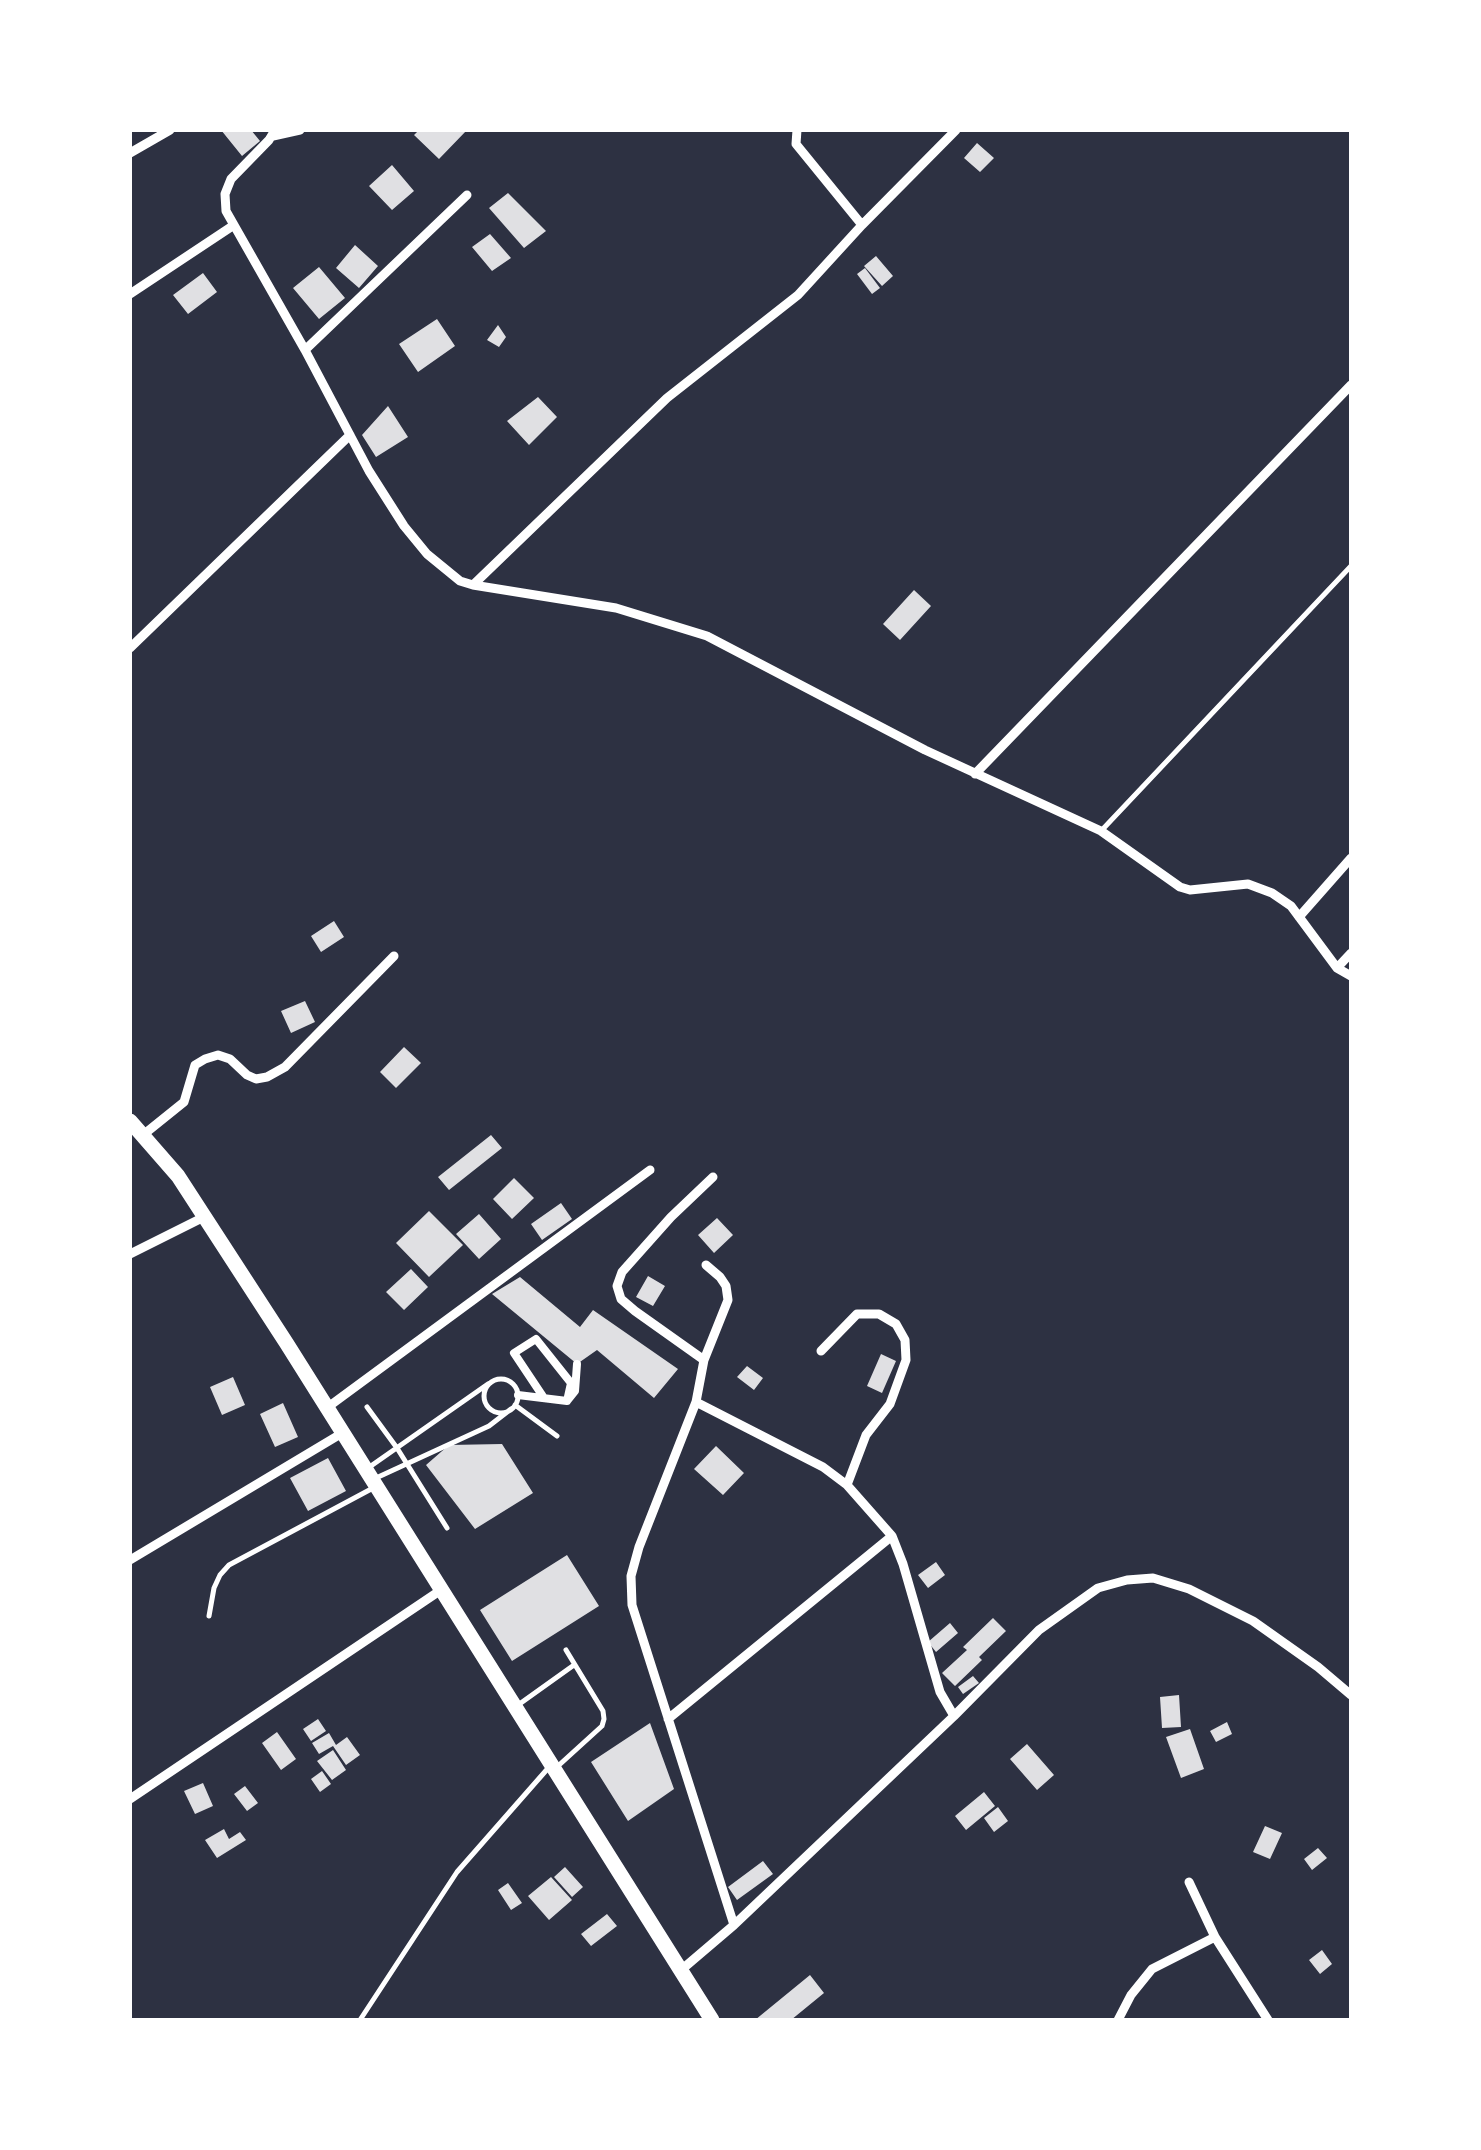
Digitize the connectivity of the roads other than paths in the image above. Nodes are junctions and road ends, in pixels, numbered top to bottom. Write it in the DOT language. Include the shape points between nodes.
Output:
graph roads {
  1 [pos="170,130"];
  2 [pos="300,130"];
  3 [pos="797,130"];
  4 [pos="956,130"];
  5 [pos="274,133"];
  6 [pos="130,153"];
  7 [pos="466,195"];
  8 [pos="234,226"];
  9 [pos="862,226"];
  10 [pos="130,294"];
  11 [pos="305,350"];
  12 [pos="1351,385"];
  13 [pos="350,435"];
  14 [pos="1351,566"];
  15 [pos="473,586"];
  16 [pos="130,648"];
  17 [pos="975,774"];
  18 [pos="1101,831"];
  19 [pos="1351,858"];
  20 [pos="1299,916"];
  21 [pos="1351,953"];
  22 [pos="394,956"];
  23 [pos="1337,968"];
  24 [pos="1351,976"];
  25 [pos="130,1120"];
  26 [pos="142,1135"];
  27 [pos="650,1170"];
  28 [pos="713,1177"];
  29 [pos="204,1217"];
  30 [pos="130,1254"];
  31 [pos="706,1265"];
  32 [pos="821,1351"];
  33 [pos="704,1360"];
  34 [pos="577,1364"];
  35 [pos="488,1384"];
  36 [pos="518,1395"];
  37 [pos="544,1398"];
  38 [pos="567,1401"];
  39 [pos="696,1402"];
  40 [pos="367,1407"];
  41 [pos="328,1408"];
  42 [pos="513,1408"];
  43 [pos="344,1432"];
  44 [pos="557,1436"];
  45 [pos="397,1448"];
  46 [pos="407,1464"];
  47 [pos="373,1478"];
  48 [pos="847,1485"];
  49 [pos="447,1528"];
  50 [pos="892,1536"];
  51 [pos="130,1560"];
  52 [pos="441,1590"];
  53 [pos="210,1616"];
  54 [pos="566,1650"];
  55 [pos="575,1664"];
  56 [pos="1351,1695"];
  57 [pos="516,1707"];
  58 [pos="954,1716"];
  59 [pos="668,1719"];
  60 [pos="554,1766"];
  61 [pos="130,1799"];
  62 [pos="1189,1882"];
  63 [pos="734,1926"];
  64 [pos="1215,1936"];
  65 [pos="680,1970"];
  66 [pos="707,2018"];
  67 [pos="360,2020"];
  68 [pos="1118,2020"];
  69 [pos="1268,2020"];
  1 -- 6 [label="street"];
  2 -- 5 [label="street"];
  3 -- 9 [label="street" via="796,144"];
  4 -- 9 [label="street"];
  5 -- 8 [label="street" via="230,179 226,211"];
  7 -- 11 [label="street"];
  8 -- 10 [label="street"];
  8 -- 11 [label="street"];
  9 -- 15 [label="street" via="798,295 666,398"];
  11 -- 13 [label="street"];
  12 -- 17 [label="street"];
  13 -- 15 [label="street" via="404,526 427,554"];
  13 -- 16 [label="street"];
  14 -- 18 [label="lane"];
  15 -- 17 [label="street" via="616,608 708,636"];
  17 -- 18 [label="street"];
  18 -- 20 [label="street" via="1180,886 1248,884 1272,893"];
  19 -- 20 [label="street"];
  20 -- 23 [label="street"];
  21 -- 23 [label="street"];
  22 -- 26 [label="street" via="285,1067 256,1078 230,1058 205,1059 195,1065 184,1102"];
  23 -- 24 [label="street"];
  25 -- 26 [label="highway"];
  26 -- 29 [label="highway"];
  27 -- 41 [label="street"];
  28 -- 33 [label="street" via="622,1272 617,1286 634,1312"];
  29 -- 30 [label="street"];
  29 -- 41 [label="highway"];
  31 -- 33 [label="street" via="726,1286 728,1300"];
  32 -- 48 [label="street" via="858,1314 879,1314 905,1340 906,1360 890,1404 866,1435"];
  33 -- 39 [label="street"];
  34 -- 38 [label="street" via="576,1391"];
  35 -- 36 [label="lane" via="509,1381"];
  35 -- 42 [label="lane" via="486,1405 500,1413"];
  35 -- 45 [label="lane"];
  36 -- 37 [label="street"];
  36 -- 42 [label="lane"];
  37 -- 38 [label="street"];
  37 -- 38 [label="street" via="514,1353 536,1340 570,1383"];
  39 -- 48 [label="street"];
  39 -- 59 [label="street" via="631,1576 632,1605"];
  40 -- 45 [label="lane"];
  41 -- 43 [label="highway"];
  42 -- 44 [label="lane"];
  42 -- 46 [label="lane"];
  43 -- 47 [label="highway"];
  43 -- 51 [label="street"];
  45 -- 46 [label="lane"];
  45 -- 47 [label="lane"];
  46 -- 47 [label="lane"];
  46 -- 49 [label="lane"];
  47 -- 52 [label="highway"];
  47 -- 53 [label="lane" via="230,1565 214,1588"];
  48 -- 50 [label="street"];
  50 -- 58 [label="street" via="940,1692"];
  50 -- 59 [label="street"];
  52 -- 57 [label="highway"];
  52 -- 61 [label="street"];
  54 -- 55 [label="lane"];
  55 -- 57 [label="lane"];
  55 -- 60 [label="lane" via="604,1719"];
  56 -- 58 [label="street" via="1253,1621 1153,1578 1098,1588 1039,1630"];
  57 -- 60 [label="highway"];
  58 -- 63 [label="street"];
  59 -- 63 [label="street"];
  60 -- 65 [label="highway"];
  60 -- 67 [label="lane" via="457,1872"];
  62 -- 64 [label="street"];
  63 -- 65 [label="street"];
  64 -- 68 [label="street" via="1152,1969"];
  64 -- 69 [label="street"];
  65 -- 66 [label="highway"];
}
